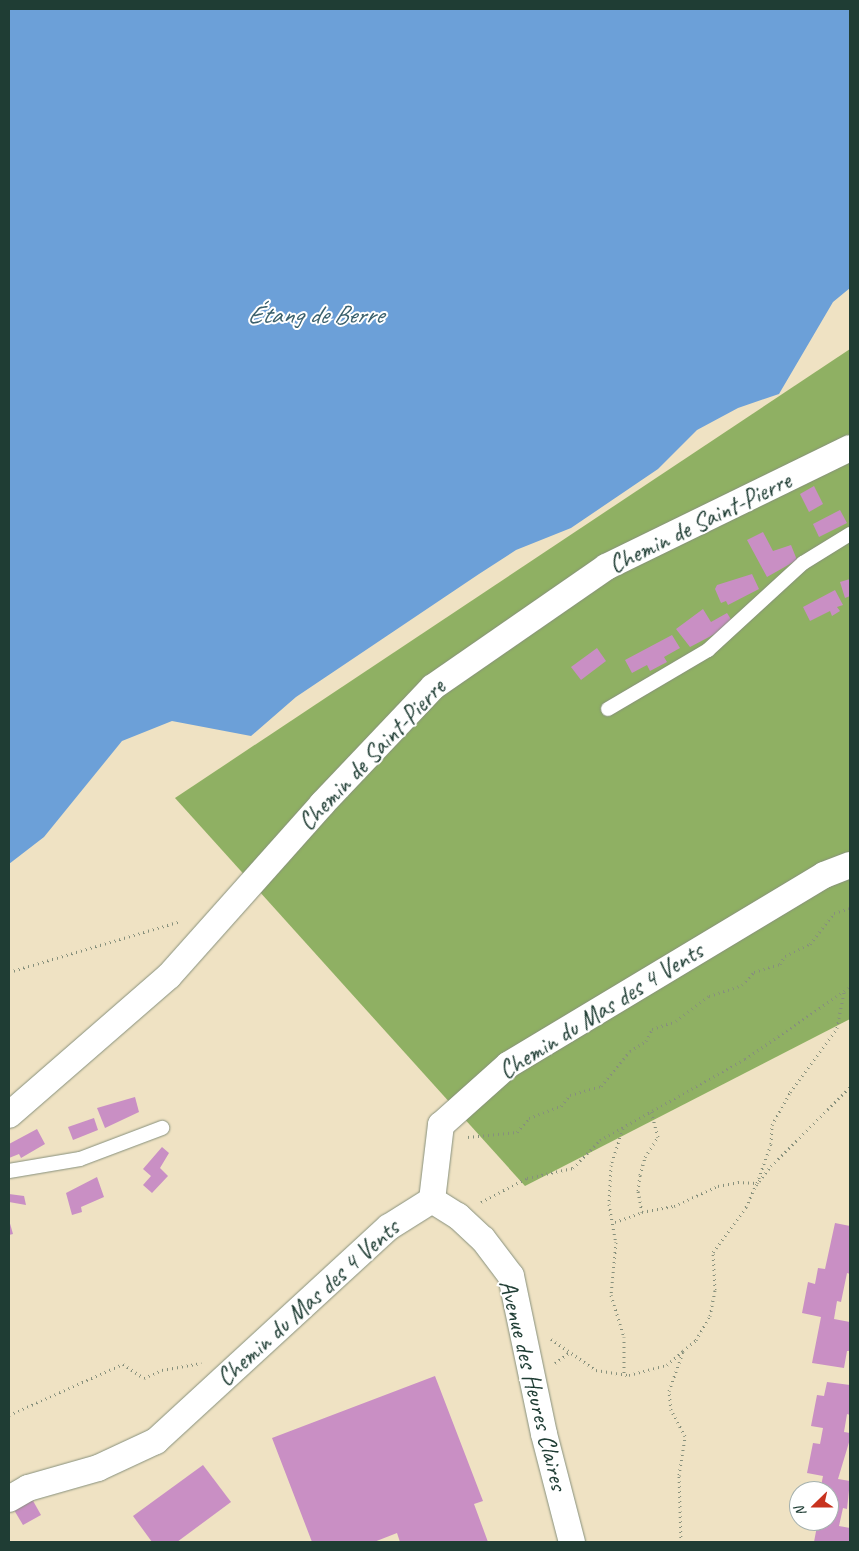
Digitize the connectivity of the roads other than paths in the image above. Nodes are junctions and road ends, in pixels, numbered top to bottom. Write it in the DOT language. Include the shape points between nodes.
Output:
graph roads {
  1 [pos="850,448"];
  2 [pos="850,534"];
  3 [pos="608,709"];
  4 [pos="850,865"];
  5 [pos="9,1116"];
  6 [pos="162,1128"];
  7 [pos="9,1171"];
  8 [pos="432,1200"];
  9 [pos="9,1499"];
  10 [pos="572,1542"];
  1 -- 5 [label="street, Chemin de Saint-Pierre" via="606,568 433,687 322,804 169,976"];
  2 -- 3 [label="lane" via="804,563 708,650"];
  4 -- 8 [label="street, Chemin du Mas des 4 Vents" via="824,875 508,1065 441,1125"];
  6 -- 7 [label="lane" via="80,1159"];
  8 -- 9 [label="street, Chemin du Mas des 4 Vents" via="389,1227 247,1354 156,1441 98,1468 28,1488"];
  8 -- 10 [label="street, Avenue des Heures Claires" via="458,1216 483,1239 511,1276 544,1434"];
}
